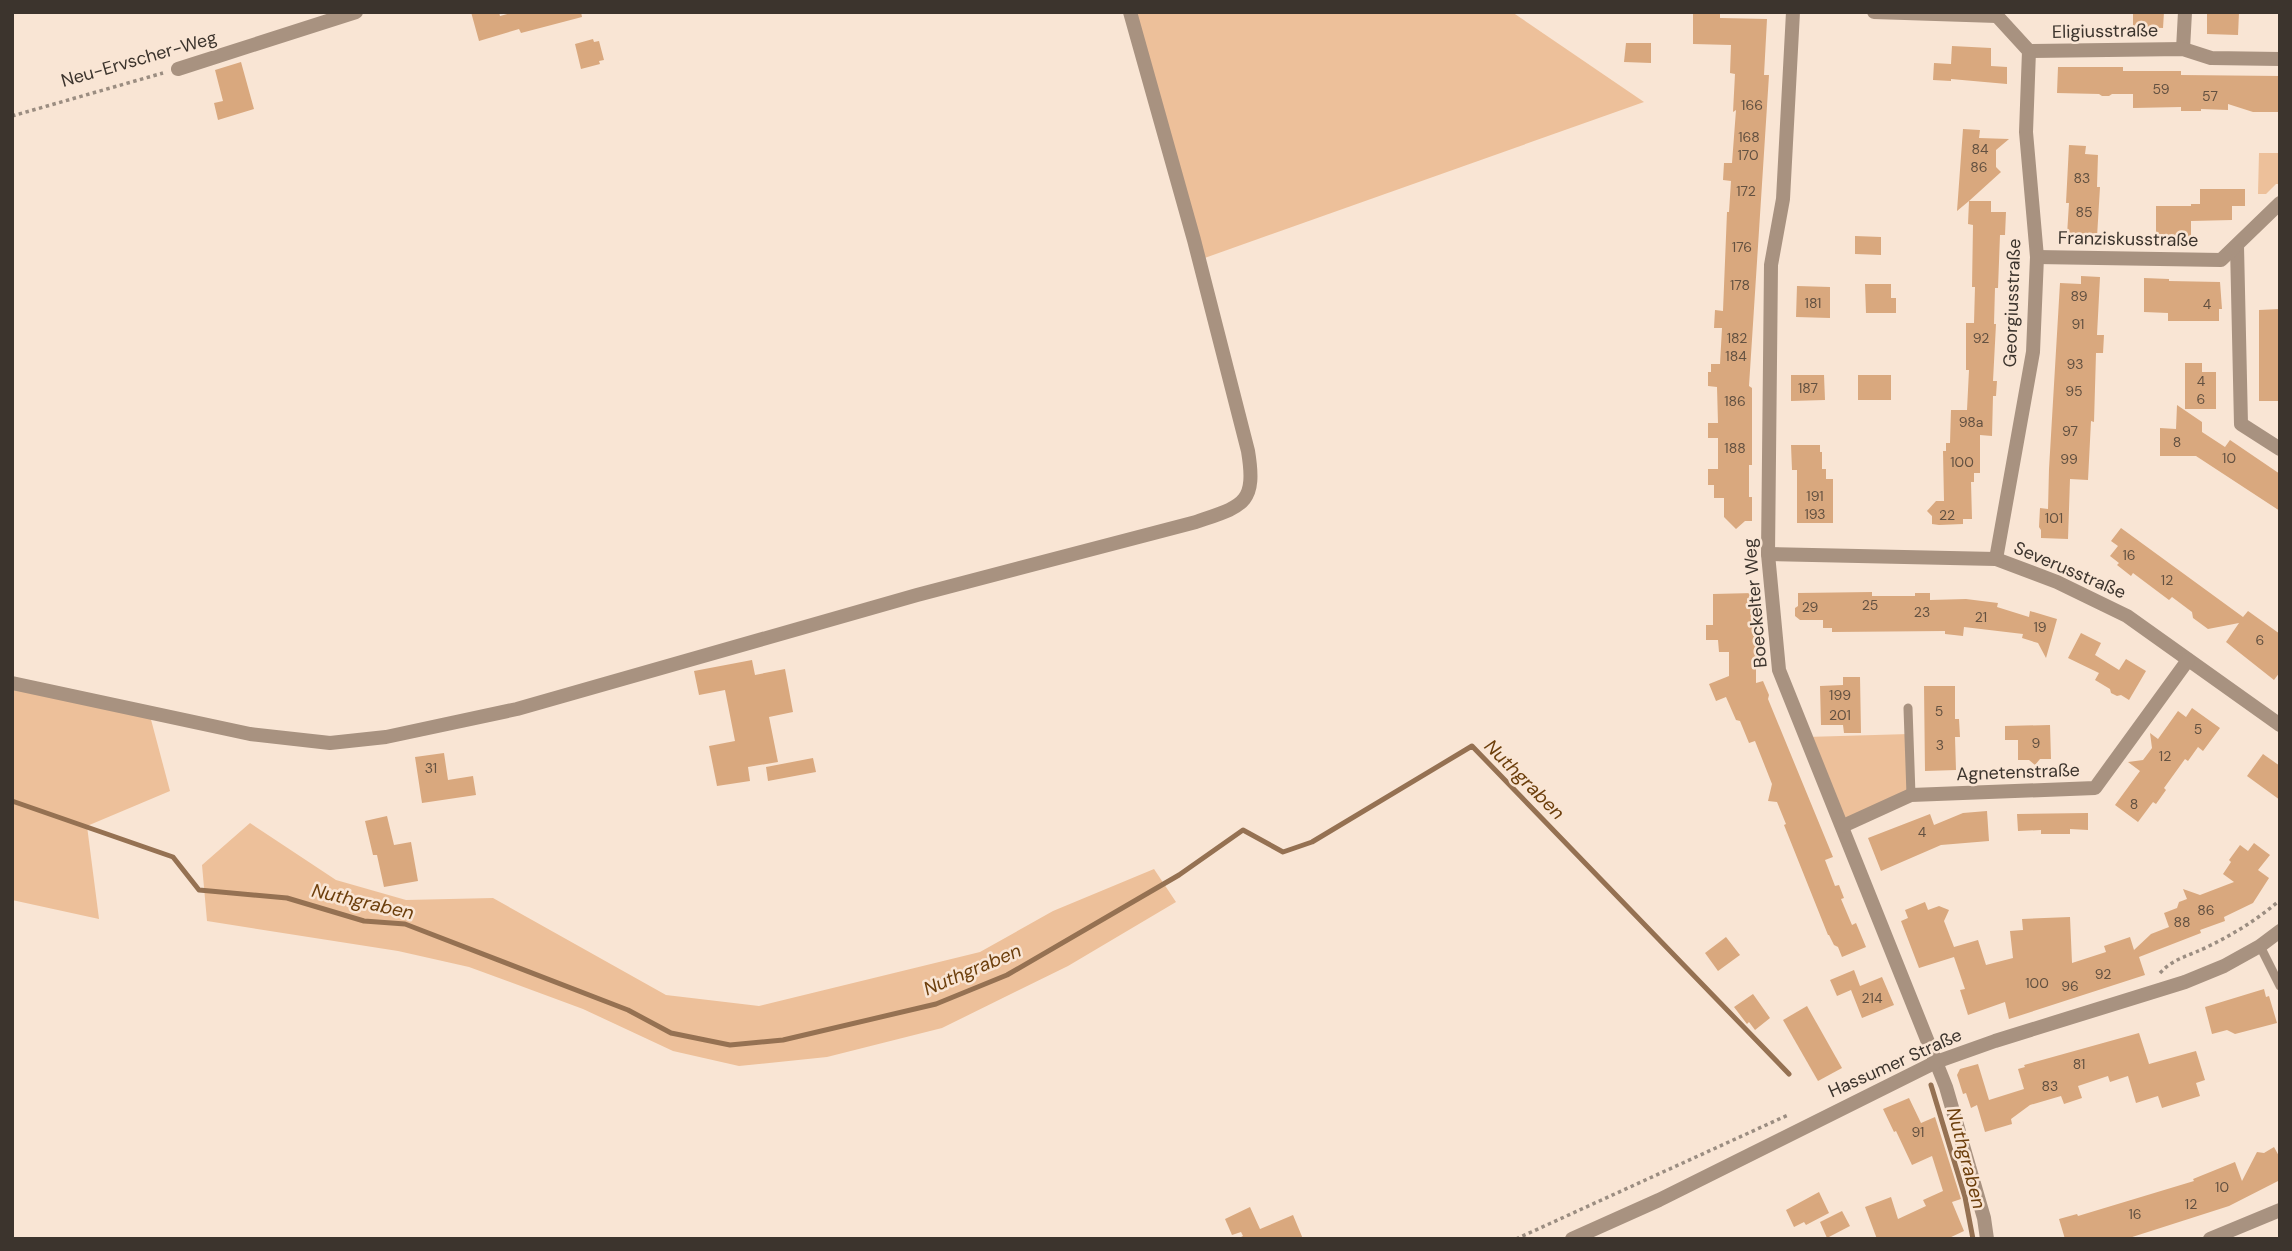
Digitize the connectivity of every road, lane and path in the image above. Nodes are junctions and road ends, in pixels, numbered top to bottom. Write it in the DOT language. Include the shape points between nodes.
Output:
graph roads {
  1 [pos="356,12"];
  2 [pos="1130,12"];
  3 [pos="1793,12"];
  4 [pos="1874,12"];
  5 [pos="2185,12"];
  6 [pos="1997,14"];
  7 [pos="2183,49"];
  8 [pos="2029,51"];
  9 [pos="2280,58"];
  10 [pos="178,69"];
  11 [pos="12,116"];
  12 [pos="2280,203"];
  13 [pos="2237,246"];
  14 [pos="2036,257"];
  15 [pos="2280,449"];
  16 [pos="1768,554"];
  17 [pos="1996,559"];
  18 [pos="2189,660"];
  19 [pos="12,683"];
  20 [pos="1908,708"];
  21 [pos="2280,725"];
  22 [pos="1911,795"];
  23 [pos="1843,826"];
  24 [pos="2280,930"];
  25 [pos="2260,946"];
  26 [pos="2280,986"];
  27 [pos="1936,1062"];
  28 [pos="2280,1210"];
  29 [pos="1572,1239"];
  30 [pos="1987,1239"];
  31 [pos="2210,1239"];
  1 -- 10 [label="street, Neu-Ervscher-Weg"];
  2 -- 19 [label="street" via="1195,240 1248,451 1252,484 1233,509 517,709 386,737 330,743 250,734"];
  3 -- 16 [label="street, Boeckelter Weg" via="1783,199 1771,265"];
  4 -- 6 [label="street"];
  5 -- 7 [label="street, Eligiusstraße"];
  6 -- 8 [label="street"];
  7 -- 8 [label="street, Eligiusstraße"];
  7 -- 9 [label="street, Eligiusstraße" via="2211,58"];
  8 -- 14 [label="street, Georgiusstraße" via="2026,132"];
  10 -- 11 [label="path, Neu-Ervscher-Weg"];
  12 -- 13 [label="street, Franziskusstraße"];
  13 -- 14 [label="street, Franziskusstraße" via="2221,260"];
  13 -- 15 [label="street" via="2241,424"];
  14 -- 17 [label="street, Georgiusstraße" via="2033,352"];
  16 -- 17 [label="street, Severusstraße"];
  16 -- 23 [label="street, Boeckelter Weg" via="1779,670"];
  17 -- 18 [label="street, Severusstraße" via="2127,616"];
  18 -- 21 [label="street, Severusstraße"];
  18 -- 22 [label="street, Agnetenstraße" via="2095,788"];
  20 -- 22 [label="lane"];
  22 -- 23 [label="street, Agnetenstraße"];
  23 -- 27 [label="street, Boeckelter Weg"];
  24 -- 25 [label="street, Hassumer Straße"];
  25 -- 26 [label="lane"];
  25 -- 27 [label="street, Hassumer Straße" via="2185,982"];
  27 -- 29 [label="street, Hassumer Straße"];
  27 -- 30 [label="street, Boeckelter Weg"];
  28 -- 31 [label="street"];
}
